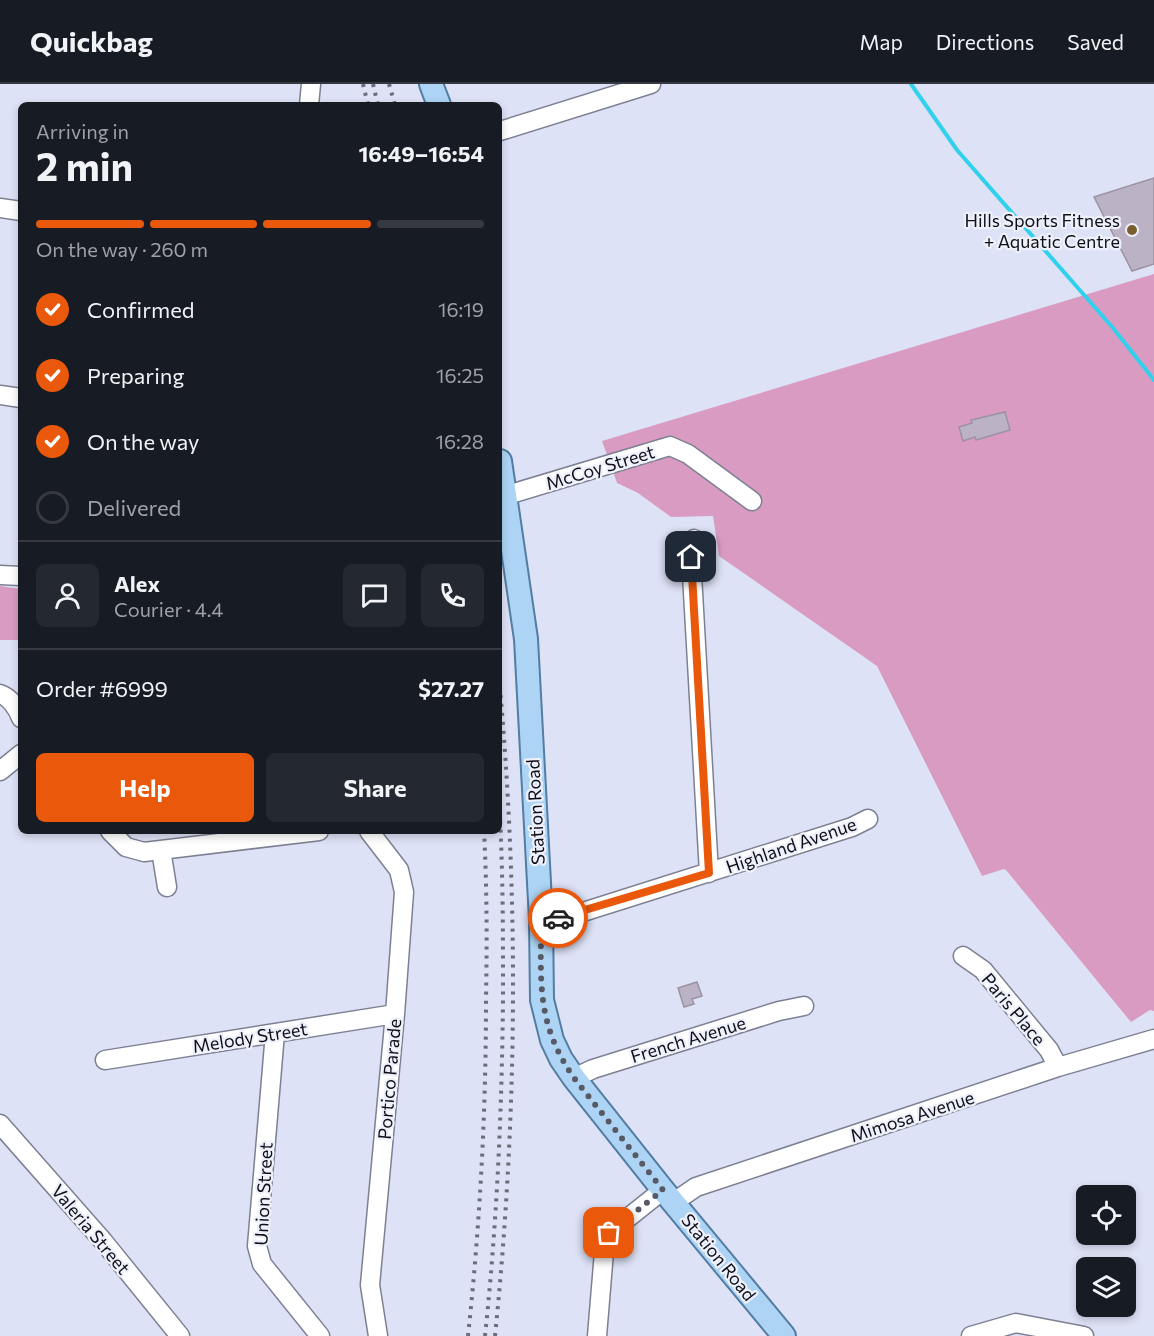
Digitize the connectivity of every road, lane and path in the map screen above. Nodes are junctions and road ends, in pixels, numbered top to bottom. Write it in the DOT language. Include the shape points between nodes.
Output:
graph roads {
  1 [pos="310,84"];
  2 [pos="431,84"];
  3 [pos="651,84"];
  4 [pos="309,102"];
  5 [pos="438,102"];
  6 [pos="502,130"];
  7 [pos="0,208"];
  8 [pos="18,211"];
  9 [pos="0,395"];
  10 [pos="18,398"];
  11 [pos="502,478"];
  12 [pos="504,496"];
  13 [pos="752,501"];
  14 [pos="694,540"];
  15 [pos="0,575"];
  16 [pos="18,576"];
  17 [pos="0,694"];
  18 [pos="18,710"];
  19 [pos="18,756"];
  20 [pos="0,771"];
  21 [pos="868,819"];
  22 [pos="113,834"];
  23 [pos="295,834"];
  24 [pos="371,834"];
  25 [pos="161,850"];
  26 [pos="709,873"];
  27 [pos="166,887"];
  28 [pos="541,920"];
  29 [pos="963,956"];
  30 [pos="804,1006"];
  31 [pos="395,1014"];
  32 [pos="275,1033"];
  33 [pos="1154,1039"];
  34 [pos="105,1060"];
  35 [pos="1058,1067"];
  36 [pos="574,1078"];
  37 [pos="0,1124"];
  38 [pos="668,1196"];
  39 [pos="180,1336"];
  40 [pos="320,1336"];
  41 [pos="378,1336"];
  42 [pos="597,1336"];
  43 [pos="784,1336"];
  44 [pos="971,1336"];
  45 [pos="1084,1336"];
  1 -- 4 [label="street"];
  2 -- 5 [label="main road"];
  3 -- 6 [label="street"];
  7 -- 8 [label="street"];
  9 -- 10 [label="street"];
  11 -- 12 [label="main road, Station Road"];
  12 -- 13 [label="street, McCoy Street" via="670,446 688,454"];
  12 -- 28 [label="main road, Station Road" via="526,639"];
  14 -- 26 [label="street" via="691,557"];
  15 -- 16 [label="street"];
  17 -- 18 [label="street"];
  19 -- 20 [label="street"];
  21 -- 26 [label="street, Highland Avenue"];
  22 -- 25 [label="street" via="126,847 144,852"];
  23 -- 25 [label="street"];
  24 -- 31 [label="street, Portico Parade" via="399,870 404,892"];
  25 -- 27 [label="street"];
  26 -- 28 [label="street, Highland Avenue" via="564,918"];
  28 -- 36 [label="main road, Station Road" via="542,1000 547,1025"];
  29 -- 35 [label="street, Paris Place" via="982,970 1049,1050"];
  30 -- 36 [label="street, French Avenue"];
  31 -- 32 [label="street, Melody Street"];
  31 -- 41 [label="street, Portico Parade" via="370,1285"];
  32 -- 34 [label="street, Melody Street"];
  32 -- 40 [label="street, Union Street" via="256,1246 262,1264"];
  33 -- 35 [label="street, Mimosa Avenue"];
  35 -- 38 [label="street, Mimosa Avenue"];
  36 -- 38 [label="main road, Station Road"];
  37 -- 39 [label="street, Valeria Street"];
  38 -- 42 [label="street, Mimosa Avenue" via="609,1233 605,1240"];
  38 -- 43 [label="main road, Station Road"];
  44 -- 45 [label="street" via="1016,1323"];
}
